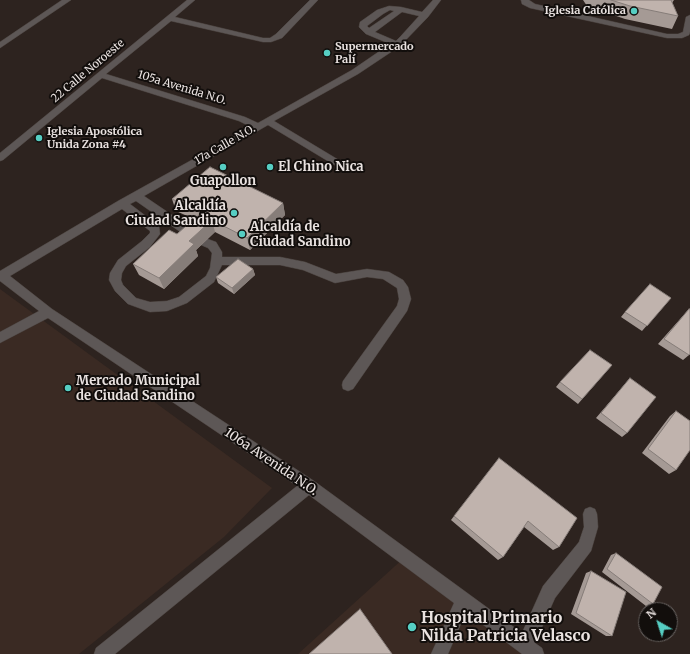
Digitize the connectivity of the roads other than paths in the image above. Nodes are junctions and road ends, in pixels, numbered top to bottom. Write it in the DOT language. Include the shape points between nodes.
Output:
graph roads {
  1 [pos="67,0"];
  2 [pos="191,0"];
  3 [pos="314,0"];
  4 [pos="437,0"];
  5 [pos="525,0"];
  6 [pos="425,15"];
  7 [pos="690,17"];
  8 [pos="169,18"];
  9 [pos="397,44"];
  10 [pos="0,46"];
  11 [pos="100,75"];
  12 [pos="267,121"];
  13 [pos="256,126"];
  14 [pos="0,158"];
  15 [pos="349,170"];
  16 [pos="136,196"];
  17 [pos="122,204"];
  18 [pos="193,235"];
  19 [pos="205,242"];
  20 [pos="217,261"];
  21 [pos="0,276"];
  22 [pos="48,312"];
  23 [pos="0,338"];
  24 [pos="348,385"];
  25 [pos="309,486"];
  26 [pos="590,514"];
  27 [pos="463,601"];
  28 [pos="531,650"];
  29 [pos="102,654"];
  30 [pos="439,654"];
  1 -- 10 [label="street"];
  2 -- 8 [label="street, 22 Calle Noroeste"];
  3 -- 8 [label="street" via="280,36 271,40"];
  4 -- 6 [label="street, 17a Calle N.O."];
  5 -- 7 [label="street" via="533,6 668,36 686,33"];
  6 -- 9 [label="street, 17a Calle N.O."];
  6 -- 9 [label="street" via="401,9 369,32"];
  8 -- 11 [label="street, 22 Calle Noroeste"];
  9 -- 12 [label="street, 17a Calle N.O." via="355,72"];
  11 -- 13 [label="street, 105a Avenida N.O." via="242,119"];
  11 -- 14 [label="street, 22 Calle Noroeste"];
  12 -- 13 [label="street, 17a Calle N.O."];
  12 -- 15 [label="street"];
  13 -- 16 [label="street, 17a Calle N.O."];
  16 -- 17 [label="street, 17a Calle N.O."];
  16 -- 18 [label="street"];
  17 -- 20 [label="street" via="155,229 155,234 122,263 116,273 115,280 119,288 132,301 150,308 167,306 183,300 210,279"];
  17 -- 21 [label="street, 17a Calle N.O."];
  19 -- 20 [label="street" via="217,252"];
  20 -- 24 [label="street" via="280,261 305,266 335,279 367,273 385,275 399,283 404,299 403,308"];
  21 -- 22 [label="street, 106a Avenida N.O."];
  22 -- 23 [label="street"];
  22 -- 25 [label="street, 106a Avenida N.O."];
  25 -- 27 [label="street, 106a Avenida N.O."];
  25 -- 29 [label="street"];
  26 -- 28 [label="street" via="591,527 586,546 549,592"];
  27 -- 28 [label="street, 106a Avenida N.O."];
  27 -- 30 [label="street"];
}
